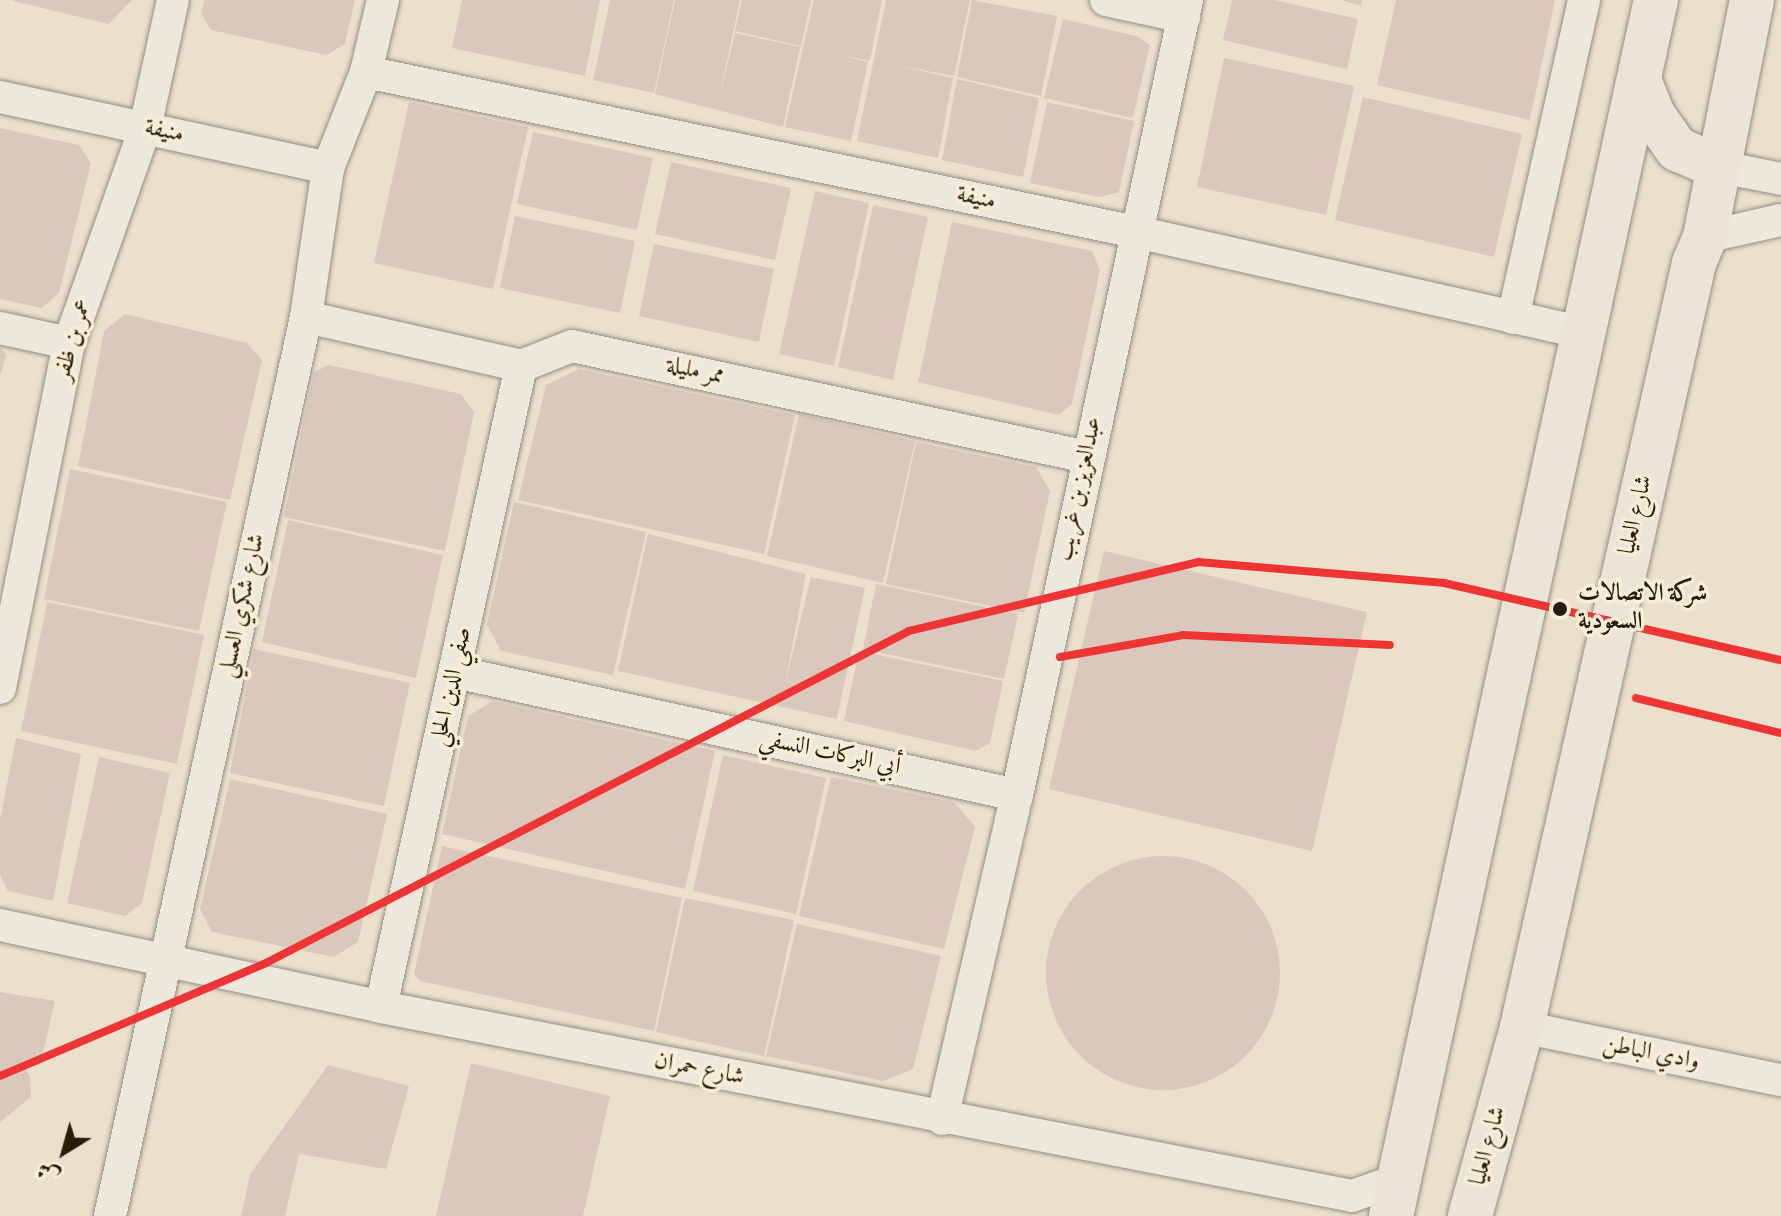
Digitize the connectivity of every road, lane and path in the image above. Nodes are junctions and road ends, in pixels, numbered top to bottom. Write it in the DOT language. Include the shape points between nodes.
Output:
graph roads {
  1 [pos="173,0"];
  2 [pos="383,0"];
  3 [pos="1106,0"];
  4 [pos="1584,0"];
  5 [pos="1656,0"];
  6 [pos="1752,0"];
  7 [pos="1186,8"];
  8 [pos="366,72"];
  9 [pos="1639,80"];
  10 [pos="0,97"];
  11 [pos="145,128"];
  12 [pos="1716,166"];
  13 [pos="328,168"];
  14 [pos="1781,179"];
  15 [pos="1781,220"];
  16 [pos="1136,232"];
  17 [pos="1705,237"];
  18 [pos="306,317"];
  19 [pos="1513,318"];
  20 [pos="0,328"];
  21 [pos="1583,333"];
  22 [pos="69,343"];
  23 [pos="521,366"];
  24 [pos="1087,457"];
  25 [pos="15,544"];
  26 [pos="455,672"];
  27 [pos="0,688"];
  28 [pos="1017,795"];
  29 [pos="0,925"];
  30 [pos="166,961"];
  31 [pos="381,1007"];
  32 [pos="1522,1027"];
  33 [pos="1781,1080"];
  34 [pos="942,1119"];
  35 [pos="1394,1198"];
  36 [pos="110,1216"];
  37 [pos="1470,1216"];
  1 -- 11 [label="street, عمر بن ظفر"];
  2 -- 8 [label="street, شارع شكري العسلي"];
  3 -- 7 [label="street"];
  4 -- 19 [label="street"];
  5 -- 9 [label="main road"];
  6 -- 12 [label="main road, شارع العليا"];
  7 -- 16 [label="street, عبدالعزيز بن غريب"];
  8 -- 13 [label="street, شارع شكري العسلي"];
  8 -- 16 [label="street, منيفة"];
  9 -- 12 [label="main road" via="1653,115 1677,149"];
  9 -- 21 [label="main road"];
  10 -- 11 [label="street, منيفة"];
  11 -- 13 [label="street, منيفة"];
  11 -- 22 [label="street, عمر بن ظفر"];
  12 -- 14 [label="street"];
  12 -- 17 [label="main road, شارع العليا"];
  13 -- 18 [label="street, شارع شكري العسلي"];
  15 -- 17 [label="street"];
  16 -- 19 [label="street, منيفة"];
  16 -- 24 [label="street, عبدالعزيز بن غريب"];
  17 -- 32 [label="main road, شارع العليا" via="1694,263"];
  18 -- 23 [label="street"];
  18 -- 30 [label="street, شارع شكري العسلي"];
  19 -- 21 [label="street, منيفة"];
  20 -- 22 [label="street"];
  21 -- 35 [label="main road"];
  22 -- 25 [label="street, عمر بن ظفر"];
  23 -- 24 [label="street, ممر مليلة" via="572,346"];
  23 -- 26 [label="street, صفي الدين الحلي"];
  24 -- 28 [label="street, عبدالعزيز بن غريب"];
  25 -- 27 [label="street, عمر بن ظفر"];
  26 -- 28 [label="street, أبي البركات النسفي"];
  26 -- 31 [label="street, صفي الدين الحلي"];
  28 -- 34 [label="street, عبدالعزيز بن غريب"];
  29 -- 30 [label="street, شارع حمران"];
  30 -- 31 [label="street, شارع حمران"];
  30 -- 36 [label="street, شارع شكري العسلي"];
  31 -- 34 [label="street, شارع حمران"];
  32 -- 33 [label="street, وادي الباطن"];
  32 -- 37 [label="main road, شارع العليا"];
  34 -- 35 [label="street, شارع حمران" via="1352,1196"];
}
